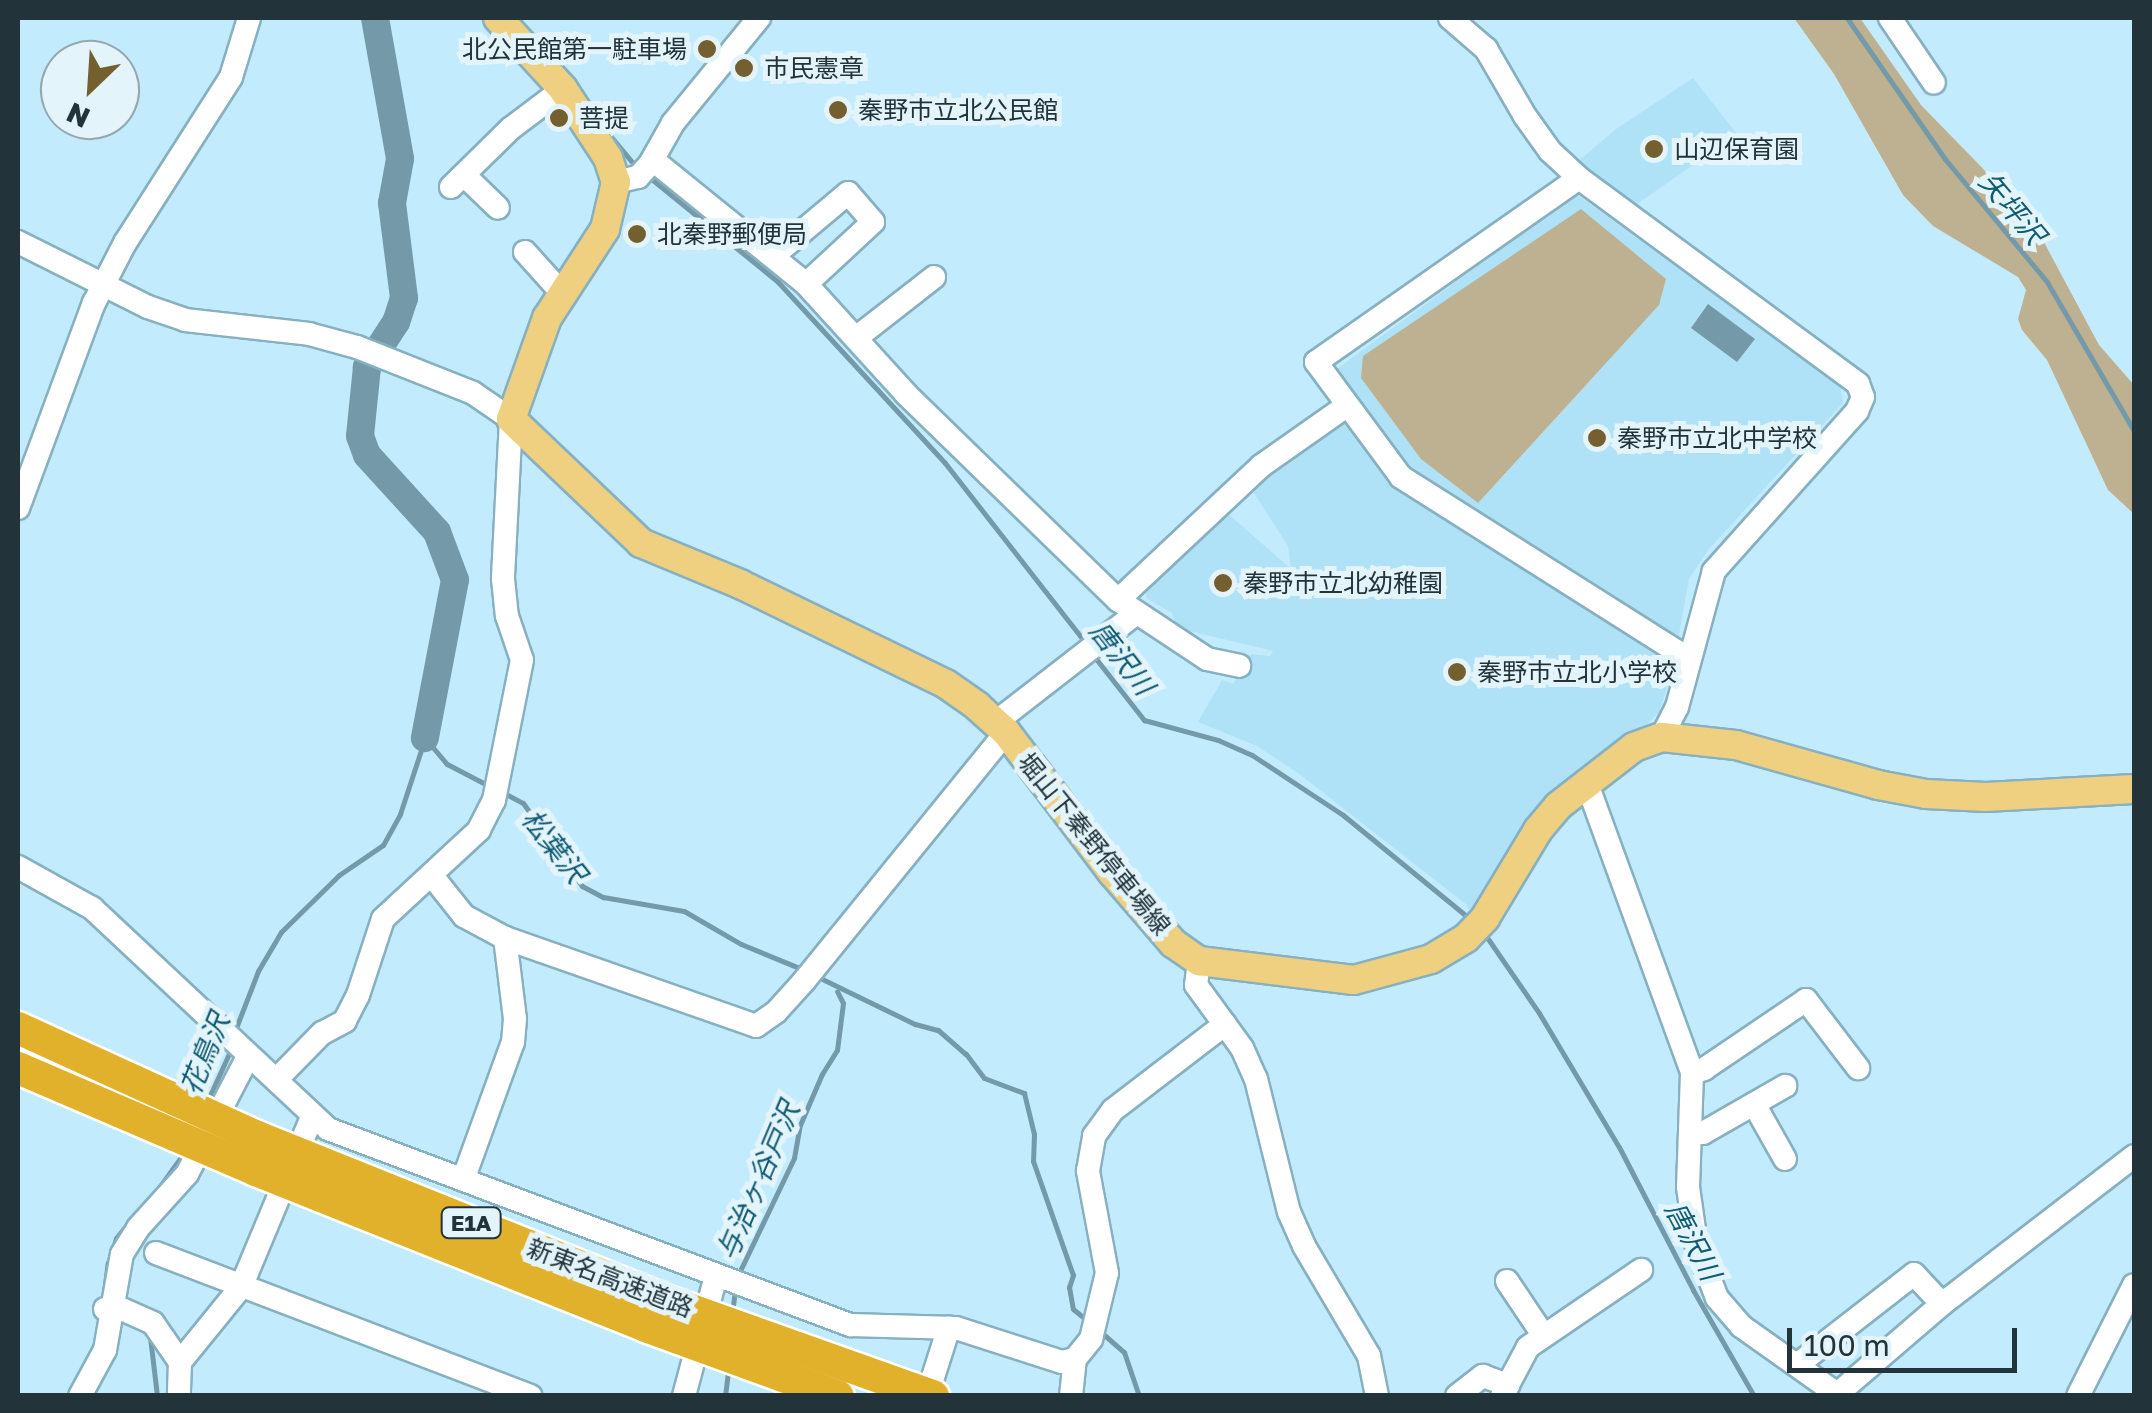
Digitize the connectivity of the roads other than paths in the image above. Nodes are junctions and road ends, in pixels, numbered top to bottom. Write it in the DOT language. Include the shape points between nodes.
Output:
graph roads {
  1 [pos="250,18"];
  2 [pos="498,18"];
  3 [pos="759,18"];
  4 [pos="1450,18"];
  5 [pos="1890,18"];
  6 [pos="1934,83"];
  7 [pos="563,88"];
  8 [pos="639,170"];
  9 [pos="1580,178"];
  10 [pos="498,208"];
  11 [pos="18,242"];
  12 [pos="526,252"];
  13 [pos="773,256"];
  14 [pos="934,277"];
  15 [pos="806,284"];
  16 [pos="103,285"];
  17 [pos="562,292"];
  18 [pos="856,338"];
  19 [pos="1345,407"];
  20 [pos="511,419"];
  21 [pos="18,508"];
  22 [pos="1127,607"];
  23 [pos="1689,660"];
  24 [pos="1240,666"];
  25 [pos="1001,727"];
  26 [pos="1662,737"];
  27 [pos="1586,782"];
  28 [pos="2134,790"];
  29 [pos="18,867"];
  30 [pos="433,877"];
  31 [pos="505,938"];
  32 [pos="1199,961"];
  33 [pos="1225,1024"];
  34 [pos="18,1028"];
  35 [pos="238,1047"];
  36 [pos="18,1068"];
  37 [pos="1858,1068"];
  38 [pos="1692,1073"];
  39 [pos="277,1078"];
  40 [pos="1784,1086"];
  41 [pos="1754,1104"];
  42 [pos="312,1117"];
  43 [pos="1690,1133"];
  44 [pos="2134,1156"];
  45 [pos="1784,1159"];
  46 [pos="464,1180"];
  47 [pos="156,1253"];
  48 [pos="1641,1270"];
  49 [pos="721,1277"];
  50 [pos="1506,1281"];
  51 [pos="2134,1284"];
  52 [pos="241,1287"];
  53 [pos="1942,1304"];
  54 [pos="110,1308"];
  55 [pos="949,1327"];
  56 [pos="1544,1336"];
  57 [pos="1076,1359"];
  58 [pos="180,1362"];
  59 [pos="1797,1366"];
  60 [pos="1505,1390"];
  61 [pos="1837,1395"];
  62 [pos="80,1396"];
  63 [pos="180,1396"];
  64 [pos="530,1396"];
  65 [pos="684,1396"];
  66 [pos="838,1396"];
  67 [pos="930,1396"];
  68 [pos="1071,1396"];
  69 [pos="1377,1396"];
  70 [pos="1457,1396"];
  71 [pos="2078,1396"];
  1 -- 16 [label="street" via="231,77"];
  2 -- 7 [label="main road"];
  3 -- 8 [label="street"];
  4 -- 9 [label="street" via="1486,48 1524,116"];
  5 -- 6 [label="street"];
  7 -- 8 [label="main road" via="608,158"];
  7 -- 10 [label="street" via="510,128 458,181"];
  8 -- 13 [label="street"];
  8 -- 17 [label="main road"];
  9 -- 19 [label="street" via="1316,362"];
  9 -- 23 [label="street" via="1858,384 1863,397 1714,571"];
  11 -- 16 [label="street"];
  12 -- 17 [label="street"];
  13 -- 15 [label="street"];
  13 -- 15 [label="street" via="848,193 874,222"];
  14 -- 18 [label="street"];
  15 -- 18 [label="street"];
  16 -- 20 [label="street" via="185,320 309,334 376,354 473,393"];
  16 -- 21 [label="street"];
  17 -- 20 [label="main road" via="537,340"];
  18 -- 22 [label="street"];
  19 -- 22 [label="street" via="1261,466"];
  19 -- 23 [label="street" via="1400,477"];
  20 -- 25 [label="main road, 堀山下秦野停車場線" via="641,544 946,684"];
  20 -- 30 [label="street" via="503,579 522,660 496,789 480,830"];
  22 -- 24 [label="street" via="1207,660"];
  22 -- 25 [label="street" via="1103,642"];
  23 -- 26 [label="street"];
  25 -- 31 [label="street" via="764,1023 748,1025"];
  25 -- 32 [label="main road, 堀山下秦野停車場線" via="1112,872 1173,943"];
  26 -- 27 [label="main road"];
  26 -- 28 [label="main road" via="1736,744 1926,794"];
  27 -- 32 [label="main road" via="1538,830 1475,928 1431,958 1354,980"];
  27 -- 38 [label="street"];
  29 -- 35 [label="street" via="92,908"];
  30 -- 31 [label="street" via="464,916"];
  30 -- 39 [label="street" via="383,919 345,1021 322,1033"];
  31 -- 46 [label="street" via="513,1042"];
  32 -- 33 [label="street" via="1196,985"];
  33 -- 57 [label="street" via="1113,1110 1094,1136 1088,1171 1107,1273 1094,1332"];
  33 -- 69 [label="street" via="1256,1078 1289,1212 1369,1356"];
  34 -- 67 [label="highway, 新東名高速道路 / E1A, bridge" via="256,1136 587,1270"];
  35 -- 39 [label="street"];
  35 -- 54 [label="street" via="187,1174 122,1254"];
  36 -- 66 [label="highway, 新東名高速道路 / E1A, bridge" via="612,1313"];
  37 -- 38 [label="street" via="1806,1000"];
  38 -- 43 [label="street"];
  39 -- 42 [label="street"];
  40 -- 41 [label="street"];
  41 -- 43 [label="street" via="1703,1133"];
  41 -- 45 [label="street"];
  42 -- 46 [label="street" via="352,1139"];
  42 -- 52 [label="street"];
  43 -- 59 [label="street" via="1696,1243 1718,1298 1741,1326"];
  44 -- 53 [label="street"];
  46 -- 49 [label="street"];
  47 -- 52 [label="street"];
  48 -- 56 [label="street"];
  49 -- 55 [label="street" via="850,1326"];
  49 -- 65 [label="street"];
  50 -- 56 [label="street"];
  51 -- 71 [label="street"];
  52 -- 58 [label="street"];
  52 -- 64 [label="street"];
  53 -- 59 [label="street" via="1914,1274"];
  53 -- 61 [label="street"];
  54 -- 58 [label="street" via="153,1323"];
  54 -- 62 [label="street" via="105,1350"];
  55 -- 57 [label="street" via="1062,1362"];
  55 -- 67 [label="street"];
  56 -- 60 [label="street" via="1528,1347"];
  57 -- 68 [label="street"];
  58 -- 63 [label="street"];
  59 -- 61 [label="street"];
  60 -- 70 [label="street" via="1483,1376"];
}
